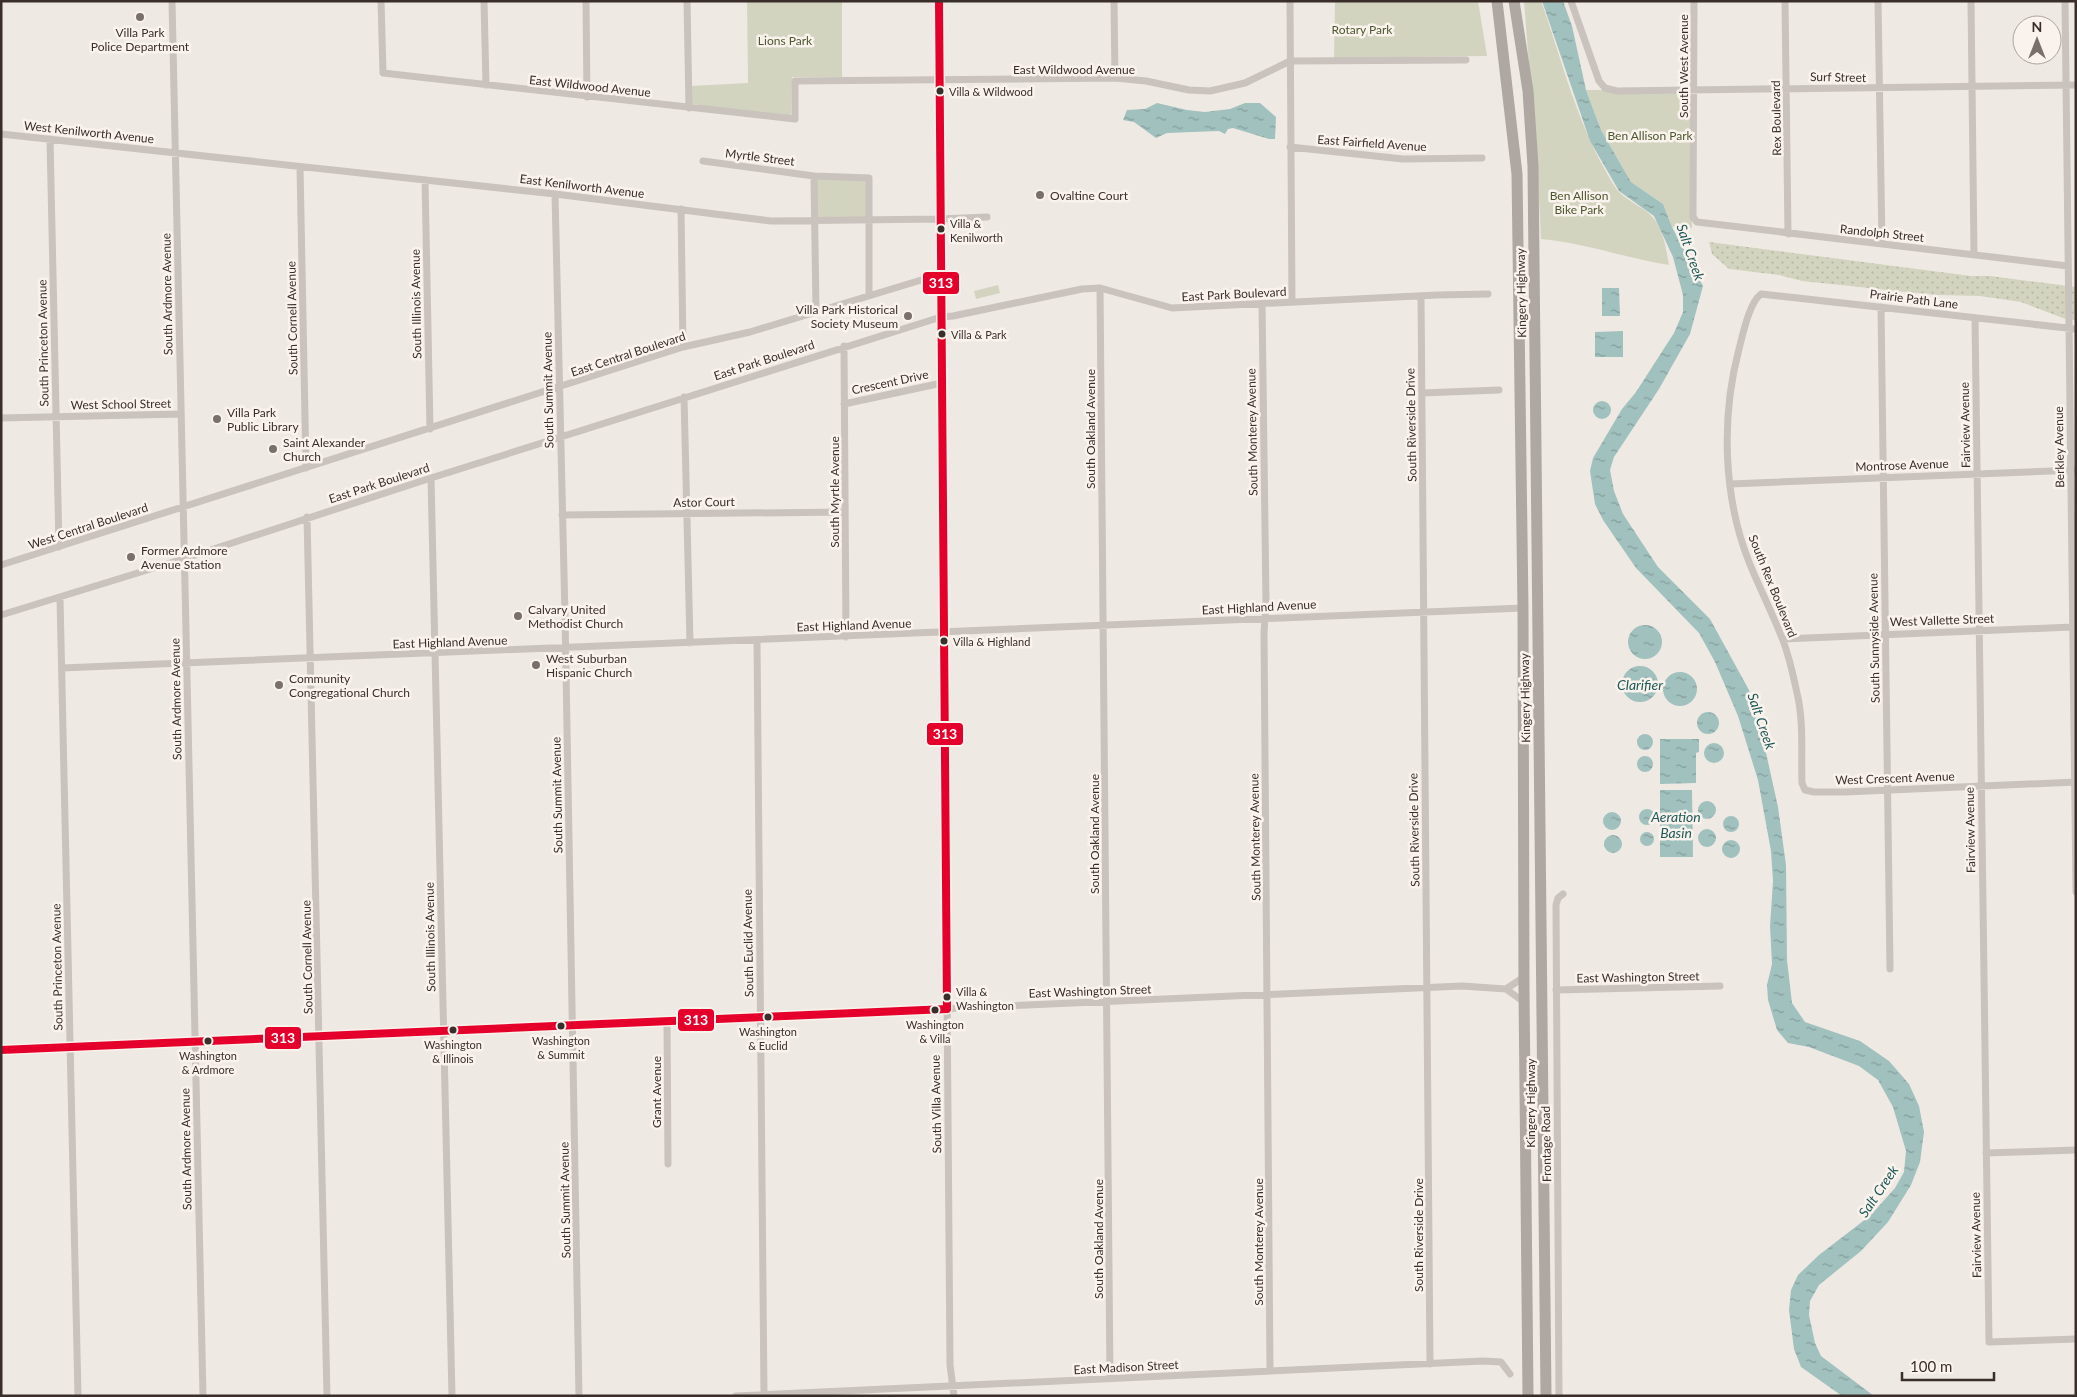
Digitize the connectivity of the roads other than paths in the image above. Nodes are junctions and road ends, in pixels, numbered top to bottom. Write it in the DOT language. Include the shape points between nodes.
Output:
graph roads {
  1 [pos="172,1"];
  2 [pos="381,1"];
  3 [pos="484,1"];
  4 [pos="586,1"];
  5 [pos="687,1"];
  6 [pos="939,1"];
  7 [pos="1114,1"];
  8 [pos="1290,1"];
  9 [pos="1498,1"];
  10 [pos="1514,1"];
  11 [pos="1571,1"];
  12 [pos="1694,1"];
  13 [pos="1785,1"];
  14 [pos="1878,1"];
  15 [pos="1971,1"];
  16 [pos="2065,1"];
  17 [pos="1466,60"];
  18 [pos="1290,62"];
  19 [pos="1115,78"];
  20 [pos="939,80"];
  21 [pos="486,85"];
  22 [pos="2066,85"];
  23 [pos="2076,85"];
  24 [pos="1972,87"];
  25 [pos="1787,88"];
  26 [pos="1879,88"];
  27 [pos="1694,89"];
  28 [pos="587,97"];
  29 [pos="689,108"];
  30 [pos="1,134"];
  31 [pos="50,139"];
  32 [pos="1290,147"];
  33 [pos="175,153"];
  34 [pos="1482,158"];
  35 [pos="704,161"];
  36 [pos="300,167"];
  37 [pos="814,176"];
  38 [pos="425,180"];
  39 [pos="555,194"];
  40 [pos="680,209"];
  41 [pos="2072,212"];
  42 [pos="987,217"];
  43 [pos="940,219"];
  44 [pos="814,220"];
  45 [pos="869,220"];
  46 [pos="1694,221"];
  47 [pos="1788,234"];
  48 [pos="1882,244"];
  49 [pos="1974,254"];
  50 [pos="2068,266"];
  51 [pos="941,274"];
  52 [pos="1100,288"];
  53 [pos="870,294"];
  54 [pos="1488,294"];
  55 [pos="1421,296"];
  56 [pos="1292,302"];
  57 [pos="1754,302"];
  58 [pos="1262,304"];
  59 [pos="1881,307"];
  60 [pos="816,311"];
  61 [pos="941,317"];
  62 [pos="1975,318"];
  63 [pos="2072,328"];
  64 [pos="844,346"];
  65 [pos="683,347"];
  66 [pos="942,383"];
  67 [pos="559,388"];
  68 [pos="1499,390"];
  69 [pos="1422,392"];
  70 [pos="684,397"];
  71 [pos="844,404"];
  72 [pos="181,414"];
  73 [pos="56,417"];
  74 [pos="1,418"];
  75 [pos="430,429"];
  76 [pos="560,436"];
  77 [pos="306,468"];
  78 [pos="2073,470"];
  79 [pos="1976,474"];
  80 [pos="1884,477"];
  81 [pos="431,478"];
  82 [pos="1730,484"];
  83 [pos="182,508"];
  84 [pos="845,512"];
  85 [pos="687,514"];
  86 [pos="562,515"];
  87 [pos="307,517"];
  88 [pos="59,547"];
  89 [pos="184,559"];
  90 [pos="1,565"];
  91 [pos="60,598"];
  92 [pos="1523,608"];
  93 [pos="1424,610"];
  94 [pos="1,615"];
  95 [pos="1265,618"];
  96 [pos="1103,625"];
  97 [pos="1978,630"];
  98 [pos="2073,631"];
  99 [pos="943,633"];
  100 [pos="1885,634"];
  101 [pos="846,637"];
  102 [pos="1782,639"];
  103 [pos="757,641"];
  104 [pos="690,643"];
  105 [pos="566,648"];
  106 [pos="435,654"];
  107 [pos="311,659"];
  108 [pos="186,664"];
  109 [pos="62,668"];
  110 [pos="2075,782"];
  111 [pos="1981,786"];
  112 [pos="1805,790"];
  113 [pos="1887,790"];
  114 [pos="2076,892"];
  115 [pos="1563,894"];
  116 [pos="1890,969"];
  117 [pos="1524,977"];
  118 [pos="1720,986"];
  119 [pos="1427,988"];
  120 [pos="1506,989"];
  121 [pos="1556,990"];
  122 [pos="1267,995"];
  123 [pos="1107,1002"];
  124 [pos="1524,1002"];
  125 [pos="946,1008"];
  126 [pos="760,1017"];
  127 [pos="667,1021"];
  128 [pos="573,1025"];
  129 [pos="444,1030"];
  130 [pos="320,1036"];
  131 [pos="195,1041"];
  132 [pos="70,1046"];
  133 [pos="1,1050"];
  134 [pos="2076,1150"];
  135 [pos="1986,1154"];
  136 [pos="668,1164"];
  137 [pos="2076,1339"];
  138 [pos="1430,1364"];
  139 [pos="1270,1371"];
  140 [pos="1510,1374"];
  141 [pos="1110,1380"];
  142 [pos="953,1386"];
  143 [pos="858,1393"];
  144 [pos="764,1394"];
  145 [pos="78,1396"];
  146 [pos="203,1396"];
  147 [pos="327,1396"];
  148 [pos="452,1396"];
  149 [pos="579,1396"];
  150 [pos="736,1396"];
  151 [pos="954,1396"];
  152 [pos="1528,1396"];
  153 [pos="1546,1396"];
  154 [pos="1559,1396"];
  1 -- 33 [label="street, South Ardmore Avenue"];
  2 -- 21 [label="street, East Wildwood Avenue" via="383,72"];
  3 -- 21 [label="street"];
  4 -- 28 [label="street"];
  5 -- 29 [label="street"];
  6 -- 20 [label="street, South Villa Avenue"];
  7 -- 19 [label="street"];
  8 -- 18 [label="street"];
  9 -- 92 [label="highway, Kingery Highway" via="1517,174"];
  10 -- 153 [label="highway, Kingery Highway" via="1528,91 1533,166"];
  11 -- 27 [label="street, Surf Street" via="1602,84 1610,90"];
  12 -- 27 [label="street, South West Avenue"];
  13 -- 25 [label="street, Rex Boulevard"];
  14 -- 26 [label="street"];
  15 -- 24 [label="street"];
  16 -- 22 [label="street, Berkley Avenue"];
  17 -- 18 [label="street, East Wildwood Avenue"];
  18 -- 19 [label="street, East Wildwood Avenue" via="1245,83 1210,91"];
  18 -- 32 [label="street"];
  19 -- 20 [label="street, East Wildwood Avenue"];
  20 -- 29 [label="street, East Wildwood Avenue" via="795,81 796,119"];
  20 -- 43 [label="street, South Villa Avenue"];
  21 -- 28 [label="street, East Wildwood Avenue"];
  22 -- 23 [label="street, Surf Street"];
  22 -- 24 [label="street, Surf Street"];
  22 -- 41 [label="street, Berkley Avenue"];
  24 -- 26 [label="street, Surf Street"];
  24 -- 49 [label="street"];
  25 -- 26 [label="street, Surf Street"];
  25 -- 27 [label="street, Surf Street"];
  25 -- 47 [label="street, Rex Boulevard"];
  26 -- 48 [label="street"];
  27 -- 46 [label="street, South West Avenue"];
  28 -- 29 [label="street, East Wildwood Avenue"];
  30 -- 31 [label="street, West Kenilworth Avenue"];
  31 -- 33 [label="street, West Kenilworth Avenue"];
  31 -- 73 [label="street, South Princeton Avenue"];
  32 -- 34 [label="street, East Fairfield Avenue" via="1404,159"];
  32 -- 56 [label="street"];
  33 -- 36 [label="street, East Kenilworth Avenue"];
  33 -- 72 [label="street, South Ardmore Avenue"];
  35 -- 37 [label="street, Myrtle Street"];
  36 -- 38 [label="street, East Kenilworth Avenue"];
  36 -- 77 [label="street, South Cornell Avenue"];
  37 -- 44 [label="street"];
  37 -- 45 [label="street, Myrtle Street" via="869,178"];
  38 -- 39 [label="street, East Kenilworth Avenue"];
  38 -- 75 [label="street, South Illinois Avenue"];
  39 -- 40 [label="street, East Kenilworth Avenue"];
  39 -- 67 [label="street, South Summit Avenue"];
  40 -- 44 [label="street, East Kenilworth Avenue" via="770,221"];
  40 -- 65 [label="street"];
  41 -- 50 [label="street, Berkley Avenue"];
  42 -- 43 [label="street, East Kenilworth Avenue"];
  43 -- 45 [label="street, East Kenilworth Avenue"];
  43 -- 51 [label="street, South Villa Avenue"];
  44 -- 45 [label="street, East Kenilworth Avenue"];
  44 -- 60 [label="street"];
  45 -- 53 [label="street"];
  46 -- 47 [label="street, Randolph Street"];
  47 -- 48 [label="street, Randolph Street"];
  48 -- 49 [label="street, Randolph Street"];
  49 -- 50 [label="street, Randolph Street"];
  50 -- 63 [label="street, Berkley Avenue"];
  51 -- 53 [label="street, East Central Boulevard"];
  51 -- 61 [label="street, South Villa Avenue"];
  52 -- 58 [label="street, East Park Boulevard" via="1172,308"];
  52 -- 61 [label="street, East Park Boulevard"];
  52 -- 96 [label="street, South Oakland Avenue"];
  53 -- 60 [label="street, East Central Boulevard"];
  54 -- 55 [label="street, East Park Boulevard"];
  55 -- 56 [label="street, East Park Boulevard"];
  55 -- 69 [label="street, South Riverside Drive"];
  56 -- 58 [label="street, East Park Boulevard"];
  57 -- 59 [label="street, Prairie Path Lane" via="1761,294 1767,293"];
  57 -- 82 [label="street, South Rex Boulevard" via="1738,352 1730,399"];
  58 -- 95 [label="street, South Monterey Avenue"];
  59 -- 62 [label="street, Prairie Path Lane"];
  59 -- 80 [label="street, South Sunnyside Avenue"];
  60 -- 65 [label="street, East Central Boulevard" via="750,332"];
  61 -- 64 [label="street, East Park Boulevard"];
  61 -- 66 [label="street, South Villa Avenue"];
  62 -- 63 [label="street, Prairie Path Lane"];
  62 -- 79 [label="street, Fairview Avenue"];
  63 -- 78 [label="street, Berkley Avenue"];
  64 -- 70 [label="street, East Park Boulevard"];
  64 -- 71 [label="street, South Myrtle Avenue"];
  65 -- 67 [label="street, East Central Boulevard"];
  66 -- 71 [label="street, Crescent Drive"];
  66 -- 99 [label="street, South Villa Avenue"];
  67 -- 75 [label="street, East Central Boulevard"];
  67 -- 76 [label="street, South Summit Avenue"];
  68 -- 69 [label="street"];
  69 -- 93 [label="street, South Riverside Drive"];
  70 -- 76 [label="street, East Park Boulevard"];
  70 -- 85 [label="street"];
  71 -- 84 [label="street, South Myrtle Avenue"];
  72 -- 73 [label="street, West School Street"];
  72 -- 83 [label="street, South Ardmore Avenue"];
  73 -- 74 [label="street, West School Street"];
  73 -- 88 [label="street, South Princeton Avenue"];
  75 -- 77 [label="street, East Central Boulevard"];
  76 -- 81 [label="street, East Park Boulevard"];
  76 -- 86 [label="street, South Summit Avenue"];
  77 -- 83 [label="street, East Central Boulevard"];
  78 -- 79 [label="street, Montrose Avenue"];
  78 -- 98 [label="street, Berkley Avenue"];
  79 -- 80 [label="street, Montrose Avenue"];
  79 -- 97 [label="street, Fairview Avenue"];
  80 -- 82 [label="street, Montrose Avenue"];
  80 -- 100 [label="street, South Sunnyside Avenue"];
  81 -- 87 [label="street, East Park Boulevard"];
  81 -- 106 [label="street, South Illinois Avenue"];
  82 -- 102 [label="street, South Rex Boulevard" via="1746,554"];
  83 -- 88 [label="street, West Central Boulevard"];
  83 -- 89 [label="street, South Ardmore Avenue"];
  84 -- 85 [label="street, Astor Court"];
  84 -- 101 [label="street, South Myrtle Avenue"];
  85 -- 86 [label="street, Astor Court"];
  85 -- 104 [label="street"];
  86 -- 105 [label="street, South Summit Avenue"];
  87 -- 89 [label="street, East Park Boulevard"];
  87 -- 107 [label="street, South Cornell Avenue"];
  88 -- 90 [label="street, West Central Boulevard"];
  89 -- 91 [label="street, East Park Boulevard"];
  89 -- 108 [label="street, South Ardmore Avenue"];
  91 -- 94 [label="street, East Park Boulevard"];
  91 -- 109 [label="street, South Princeton Avenue"];
  92 -- 93 [label="street, East Highland Avenue"];
  92 -- 117 [label="highway, Kingery Highway"];
  93 -- 95 [label="street, East Highland Avenue"];
  93 -- 119 [label="street, South Riverside Drive"];
  95 -- 96 [label="street, East Highland Avenue"];
  95 -- 122 [label="street, South Monterey Avenue"];
  96 -- 99 [label="street, East Highland Avenue"];
  96 -- 123 [label="street, South Oakland Avenue"];
  97 -- 98 [label="street, West Vallette Street"];
  97 -- 100 [label="street, West Vallette Street"];
  97 -- 111 [label="street, Fairview Avenue"];
  98 -- 110 [label="street, Berkley Avenue"];
  99 -- 101 [label="street, East Highland Avenue"];
  99 -- 125 [label="street, South Villa Avenue"];
  100 -- 102 [label="street, West Vallette Street"];
  100 -- 113 [label="street, South Sunnyside Avenue"];
  101 -- 103 [label="street, East Highland Avenue"];
  102 -- 112 [label="street, South Rex Boulevard" via="1800,705 1802,783"];
  103 -- 104 [label="street, East Highland Avenue"];
  103 -- 126 [label="street, South Euclid Avenue"];
  104 -- 105 [label="street, East Highland Avenue"];
  105 -- 106 [label="street, East Highland Avenue"];
  105 -- 128 [label="street, South Summit Avenue"];
  106 -- 107 [label="street, East Highland Avenue"];
  106 -- 129 [label="street, South Illinois Avenue"];
  107 -- 108 [label="street, East Highland Avenue"];
  107 -- 130 [label="street, South Cornell Avenue"];
  108 -- 109 [label="street, East Highland Avenue"];
  108 -- 131 [label="street, South Ardmore Avenue"];
  109 -- 132 [label="street, South Princeton Avenue"];
  110 -- 111 [label="street, West Crescent Avenue"];
  110 -- 114 [label="street, Berkley Avenue"];
  111 -- 113 [label="street, West Crescent Avenue"];
  111 -- 135 [label="street, Fairview Avenue"];
  112 -- 113 [label="street, West Crescent Avenue"];
  113 -- 116 [label="street, South Sunnyside Avenue"];
  115 -- 121 [label="street, Frontage Road" via="1556,905"];
  117 -- 120 [label="street"];
  117 -- 124 [label="highway, Kingery Highway"];
  118 -- 121 [label="street, East Washington Street"];
  119 -- 120 [label="street, East Washington Street"];
  119 -- 122 [label="street, East Washington Street"];
  119 -- 138 [label="street, South Riverside Drive"];
  120 -- 124 [label="street"];
  121 -- 154 [label="street, Frontage Road"];
  122 -- 123 [label="street, East Washington Street"];
  122 -- 139 [label="street, South Monterey Avenue"];
  123 -- 125 [label="street, East Washington Street"];
  123 -- 141 [label="street, South Oakland Avenue"];
  124 -- 152 [label="highway, Kingery Highway"];
  125 -- 126 [label="street, East Washington Street"];
  125 -- 142 [label="street, South Villa Avenue" via="950,1365"];
  126 -- 127 [label="street, East Washington Street"];
  126 -- 144 [label="street, South Euclid Avenue"];
  127 -- 128 [label="street, East Washington Street"];
  127 -- 136 [label="street, Grant Avenue"];
  128 -- 129 [label="street, East Washington Street"];
  128 -- 149 [label="street, South Summit Avenue"];
  129 -- 130 [label="street, East Washington Street"];
  129 -- 148 [label="street, South Illinois Avenue"];
  130 -- 131 [label="street, East Washington Street"];
  130 -- 147 [label="street, South Cornell Avenue"];
  131 -- 132 [label="street, East Washington Street"];
  131 -- 146 [label="street, South Ardmore Avenue"];
  132 -- 133 [label="street, East Washington Street"];
  132 -- 145 [label="street, South Princeton Avenue"];
  134 -- 135 [label="street"];
  135 -- 137 [label="street, Fairview Avenue" via="1989,1342"];
  138 -- 139 [label="street, East Madison Street"];
  138 -- 140 [label="street, East Madison Street" via="1482,1360 1501,1362"];
  139 -- 141 [label="street, East Madison Street"];
  141 -- 142 [label="street, East Madison Street"];
  142 -- 143 [label="street, East Madison Street"];
  142 -- 151 [label="street, South Villa Avenue"];
  143 -- 144 [label="street, East Madison Street"];
  144 -- 150 [label="street, East Madison Street"];
}
